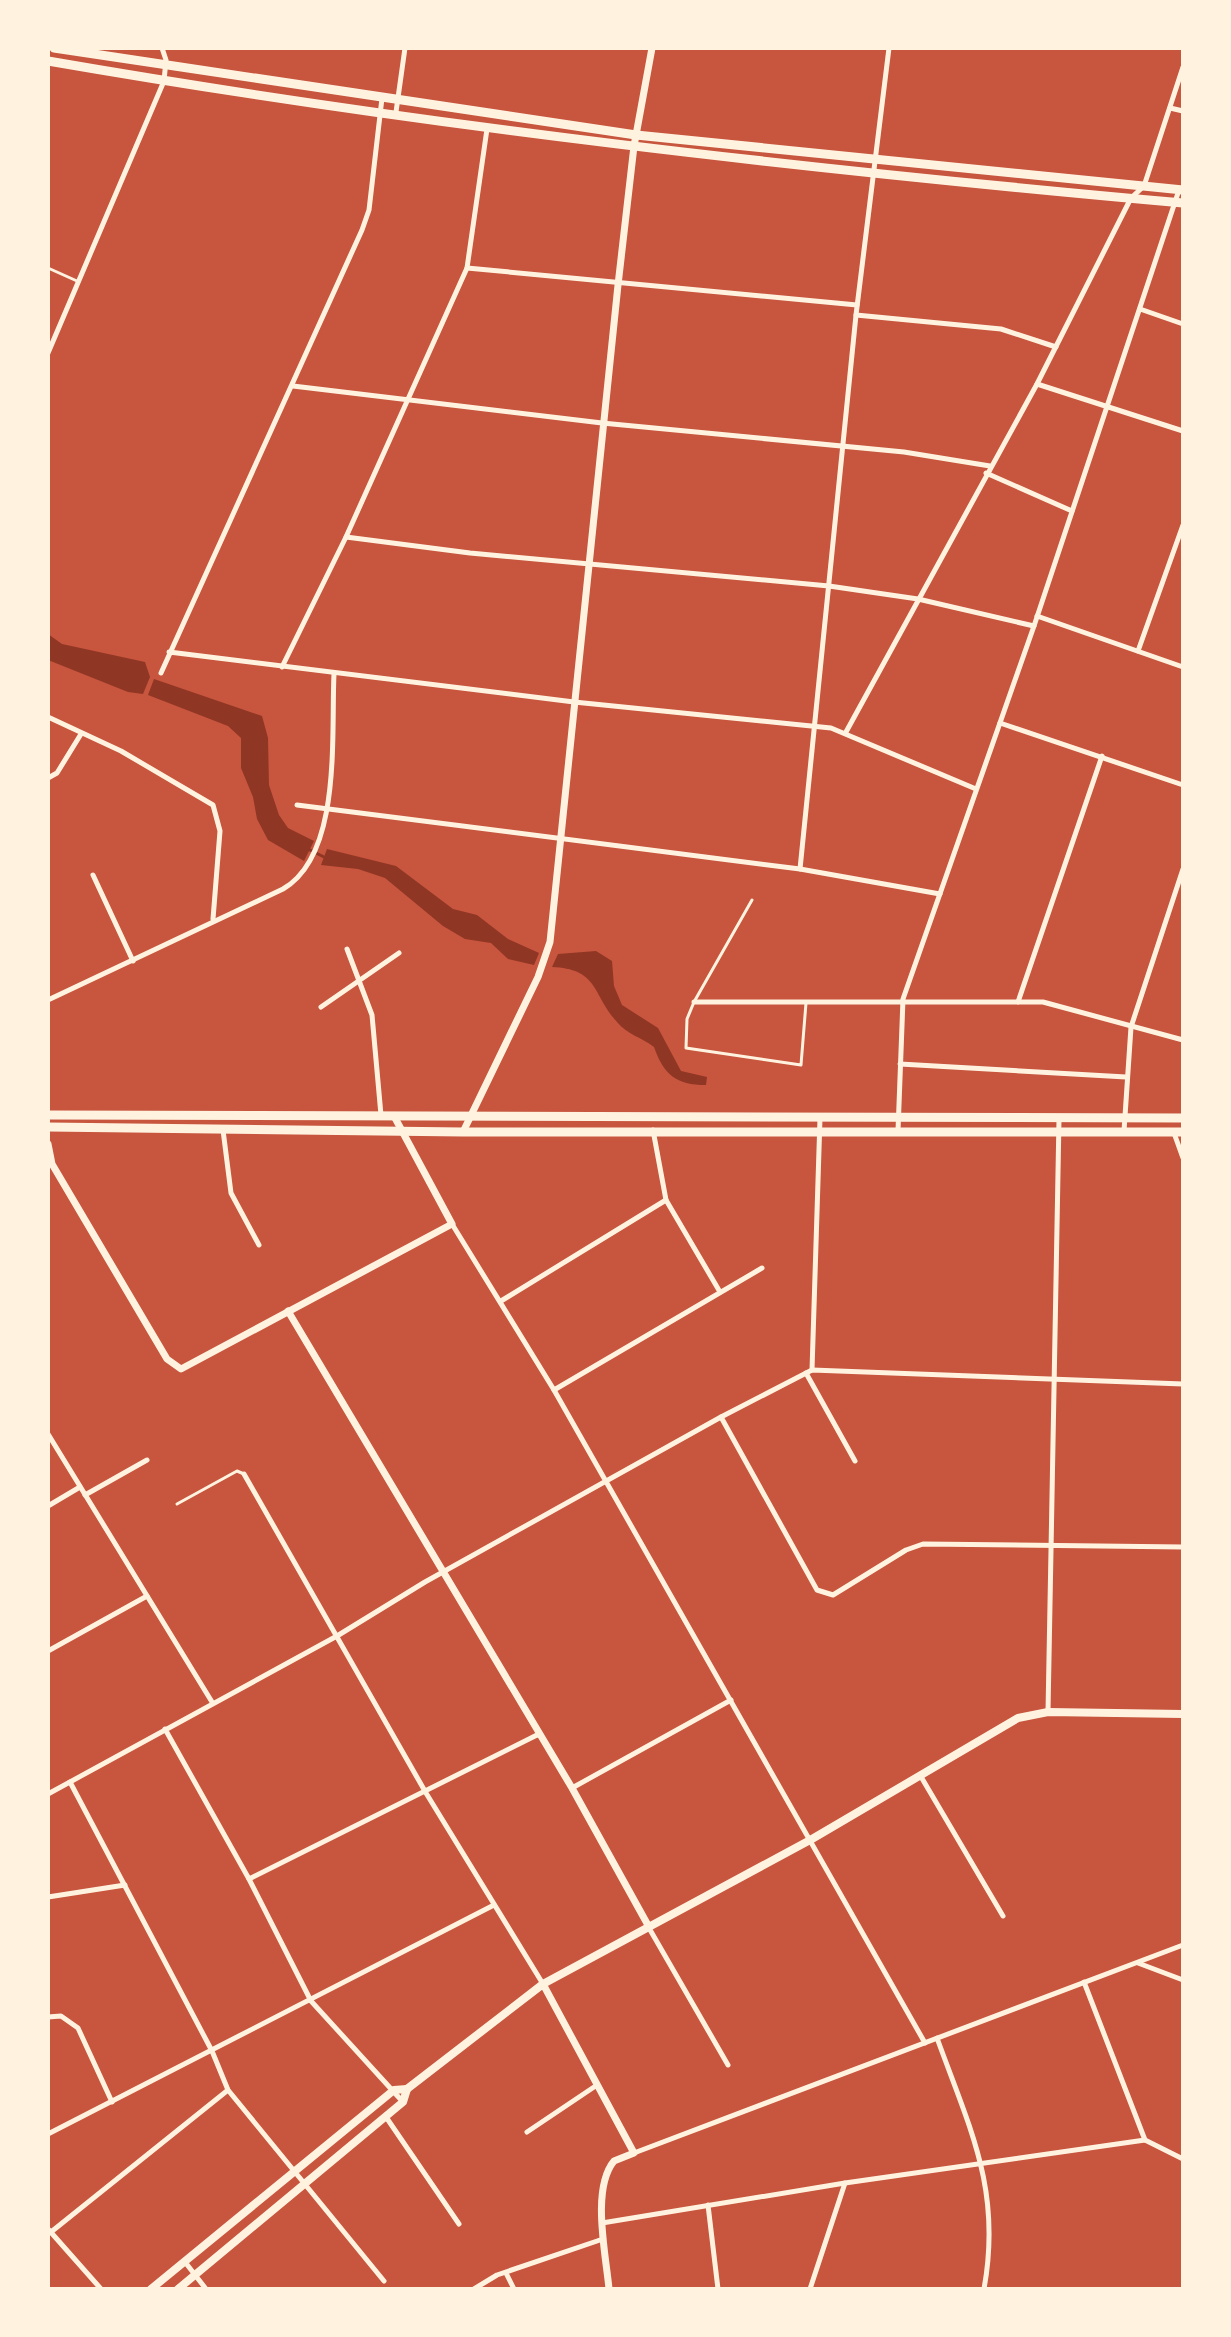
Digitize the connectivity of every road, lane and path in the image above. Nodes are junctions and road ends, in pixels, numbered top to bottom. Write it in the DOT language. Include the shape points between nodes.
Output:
graph roads {
  1 [pos="54,48"];
  2 [pos="162,48"];
  3 [pos="405,48"];
  4 [pos="652,48"];
  5 [pos="889,48"];
  6 [pos="48,61"];
  7 [pos="1183,67"];
  8 [pos="165,73"];
  9 [pos="382,97"];
  10 [pos="398,100"];
  11 [pos="1170,108"];
  12 [pos="380,110"];
  13 [pos="1183,111"];
  14 [pos="396,112"];
  15 [pos="488,128"];
  16 [pos="636,135"];
  17 [pos="634,146"];
  18 [pos="876,160"];
  19 [pos="874,171"];
  20 [pos="1144,186"];
  21 [pos="1181,190"];
  22 [pos="1131,198"];
  23 [pos="1179,203"];
  24 [pos="48,268"];
  25 [pos="467,268"];
  26 [pos="78,282"];
  27 [pos="618,285"];
  28 [pos="857,305"];
  29 [pos="1140,309"];
  30 [pos="856,315"];
  31 [pos="1183,324"];
  32 [pos="1056,347"];
  33 [pos="48,353"];
  34 [pos="1037,384"];
  35 [pos="293,386"];
  36 [pos="409,400"];
  37 [pos="1108,408"];
  38 [pos="602,423"];
  39 [pos="1183,431"];
  40 [pos="844,446"];
  41 [pos="990,466"];
  42 [pos="986,473"];
  43 [pos="1072,511"];
  44 [pos="1183,525"];
  45 [pos="346,537"];
  46 [pos="589,565"];
  47 [pos="829,586"];
  48 [pos="918,599"];
  49 [pos="1037,616"];
  50 [pos="1034,626"];
  51 [pos="1138,651"];
  52 [pos="169,652"];
  53 [pos="282,667"];
  54 [pos="1183,667"];
  55 [pos="161,673"];
  56 [pos="334,674"];
  57 [pos="574,702"];
  58 [pos="48,717"];
  59 [pos="1000,723"];
  60 [pos="815,726"];
  61 [pos="846,732"];
  62 [pos="81,734"];
  63 [pos="1102,756"];
  64 [pos="48,778"];
  65 [pos="1183,785"];
  66 [pos="976,789"];
  67 [pos="297,805"];
  68 [pos="326,811"];
  69 [pos="561,839"];
  70 [pos="800,869"];
  71 [pos="1183,869"];
  72 [pos="93,875"];
  73 [pos="940,894"];
  74 [pos="1173,897"];
  75 [pos="1183,899"];
  76 [pos="752,900"];
  77 [pos="213,920"];
  78 [pos="347,949"];
  79 [pos="399,953"];
  80 [pos="133,961"];
  81 [pos="361,981"];
  82 [pos="903,999"];
  83 [pos="48,1000"];
  84 [pos="694,1002"];
  85 [pos="1018,1002"];
  86 [pos="806,1003"];
  87 [pos="321,1007"];
  88 [pos="1131,1027"];
  89 [pos="1183,1040"];
  90 [pos="900,1064"];
  91 [pos="1126,1077"];
  92 [pos="48,1115"];
  93 [pos="381,1116"];
  94 [pos="394,1116"];
  95 [pos="470,1116"];
  96 [pos="820,1118"];
  97 [pos="898,1118"];
  98 [pos="1183,1118"];
  99 [pos="1059,1119"];
  100 [pos="1125,1119"];
  101 [pos="48,1127"];
  102 [pos="223,1129"];
  103 [pos="652,1129"];
  104 [pos="819,1130"];
  105 [pos="401,1131"];
  106 [pos="898,1131"];
  107 [pos="463,1132"];
  108 [pos="1059,1132"];
  109 [pos="1124,1132"];
  110 [pos="1178,1132"];
  111 [pos="48,1144"];
  112 [pos="1183,1158"];
  113 [pos="50,1165"];
  114 [pos="666,1200"];
  115 [pos="452,1224"];
  116 [pos="259,1245"];
  117 [pos="762,1268"];
  118 [pos="720,1292"];
  119 [pos="501,1301"];
  120 [pos="288,1311"];
  121 [pos="809,1372"];
  122 [pos="1057,1378"];
  123 [pos="1183,1384"];
  124 [pos="554,1390"];
  125 [pos="721,1417"];
  126 [pos="48,1434"];
  127 [pos="147,1460"];
  128 [pos="855,1461"];
  129 [pos="244,1474"];
  130 [pos="606,1481"];
  131 [pos="80,1487"];
  132 [pos="85,1495"];
  133 [pos="177,1504"];
  134 [pos="48,1506"];
  135 [pos="1051,1547"];
  136 [pos="1183,1547"];
  137 [pos="443,1572"];
  138 [pos="147,1596"];
  139 [pos="337,1636"];
  140 [pos="48,1651"];
  141 [pos="731,1700"];
  142 [pos="212,1702"];
  143 [pos="1048,1712"];
  144 [pos="1183,1714"];
  145 [pos="165,1729"];
  146 [pos="537,1735"];
  147 [pos="920,1774"];
  148 [pos="70,1782"];
  149 [pos="572,1788"];
  150 [pos="426,1793"];
  151 [pos="48,1794"];
  152 [pos="812,1839"];
  153 [pos="249,1879"];
  154 [pos="125,1885"];
  155 [pos="48,1897"];
  156 [pos="494,1905"];
  157 [pos="1003,1916"];
  158 [pos="649,1927"];
  159 [pos="1183,1945"];
  160 [pos="1137,1963"];
  161 [pos="1183,1980"];
  162 [pos="1084,1982"];
  163 [pos="543,1984"];
  164 [pos="311,2001"];
  165 [pos="48,2017"];
  166 [pos="937,2038"];
  167 [pos="925,2043"];
  168 [pos="212,2051"];
  169 [pos="728,2065"];
  170 [pos="598,2085"];
  171 [pos="407,2089"];
  172 [pos="228,2090"];
  173 [pos="394,2090"];
  174 [pos="112,2102"];
  175 [pos="403,2102"];
  176 [pos="386,2116"];
  177 [pos="527,2132"];
  178 [pos="48,2134"];
  179 [pos="1145,2140"];
  180 [pos="634,2153"];
  181 [pos="1183,2159"];
  182 [pos="982,2163"];
  183 [pos="294,2172"];
  184 [pos="845,2183"];
  185 [pos="305,2184"];
  186 [pos="708,2205"];
  187 [pos="602,2223"];
  188 [pos="459,2224"];
  189 [pos="50,2230"];
  190 [pos="604,2239"];
  191 [pos="184,2262"];
  192 [pos="506,2273"];
  193 [pos="195,2275"];
  194 [pos="384,2281"];
  195 [pos="101,2289"];
  196 [pos="151,2289"];
  197 [pos="178,2289"];
  198 [pos="206,2289"];
  199 [pos="474,2289"];
  200 [pos="514,2289"];
  201 [pos="609,2289"];
  202 [pos="718,2289"];
  203 [pos="810,2289"];
  204 [pos="984,2289"];
  1 -- 8 [label="main road"];
  2 -- 8 [label="street"];
  3 -- 10 [label="street"];
  4 -- 16 [label="street"];
  5 -- 18 [label="street"];
  6 -- 8 [label="main road"];
  7 -- 11 [label="street"];
  8 -- 9 [label="main road"];
  8 -- 12 [label="main road"];
  8 -- 26 [label="street"];
  9 -- 10 [label="main road"];
  9 -- 12 [label="street"];
  10 -- 14 [label="street"];
  10 -- 16 [label="main road"];
  11 -- 13 [label="street"];
  11 -- 20 [label="street"];
  12 -- 14 [label="main road"];
  12 -- 35 [label="street" via="369,210"];
  14 -- 15 [label="main road"];
  15 -- 17 [label="main road"];
  15 -- 25 [label="street"];
  16 -- 17 [label="street"];
  16 -- 18 [label="main road"];
  17 -- 19 [label="main road"];
  17 -- 27 [label="street"];
  18 -- 19 [label="street"];
  18 -- 20 [label="main road"];
  19 -- 22 [label="main road"];
  19 -- 28 [label="street"];
  20 -- 21 [label="main road"];
  20 -- 22 [label="street"];
  21 -- 23 [label="street"];
  22 -- 23 [label="main road"];
  22 -- 32 [label="street"];
  23 -- 29 [label="street"];
  24 -- 26 [label="lane"];
  25 -- 27 [label="street"];
  25 -- 36 [label="street"];
  26 -- 33 [label="street"];
  27 -- 28 [label="street"];
  27 -- 38 [label="street"];
  28 -- 30 [label="street"];
  29 -- 31 [label="street"];
  29 -- 37 [label="street"];
  30 -- 32 [label="street" via="1001,329"];
  30 -- 40 [label="street"];
  32 -- 34 [label="street"];
  34 -- 37 [label="street"];
  34 -- 41 [label="street"];
  35 -- 36 [label="street"];
  35 -- 52 [label="street"];
  36 -- 38 [label="street"];
  36 -- 45 [label="street"];
  37 -- 39 [label="street"];
  37 -- 43 [label="street"];
  38 -- 40 [label="street"];
  38 -- 46 [label="street"];
  40 -- 41 [label="street"];
  40 -- 47 [label="street"];
  41 -- 42 [label="street"];
  42 -- 43 [label="street"];
  42 -- 48 [label="street"];
  43 -- 49 [label="street"];
  44 -- 51 [label="street"];
  45 -- 46 [label="street"];
  45 -- 53 [label="street"];
  46 -- 47 [label="street"];
  46 -- 57 [label="street"];
  47 -- 48 [label="street"];
  47 -- 60 [label="street"];
  48 -- 50 [label="street"];
  48 -- 61 [label="street"];
  49 -- 50 [label="street"];
  49 -- 51 [label="street"];
  50 -- 59 [label="street"];
  51 -- 54 [label="street"];
  52 -- 53 [label="street"];
  52 -- 55 [label="street"];
  53 -- 56 [label="street"];
  56 -- 57 [label="street"];
  56 -- 68 [label="street"];
  57 -- 60 [label="street"];
  57 -- 69 [label="street"];
  58 -- 62 [label="street"];
  59 -- 63 [label="street"];
  59 -- 66 [label="street"];
  60 -- 61 [label="street"];
  60 -- 70 [label="street"];
  61 -- 66 [label="street"];
  62 -- 64 [label="street" via="57,773"];
  62 -- 77 [label="street" via="213,805 220,831"];
  63 -- 65 [label="street"];
  63 -- 85 [label="street"];
  66 -- 73 [label="street"];
  67 -- 68 [label="street"];
  68 -- 69 [label="street"];
  68 -- 77 [label="street" via="321,839 299,879"];
  69 -- 70 [label="street"];
  69 -- 95 [label="street" via="550,942"];
  70 -- 73 [label="street"];
  71 -- 74 [label="street"];
  72 -- 80 [label="street"];
  73 -- 82 [label="street"];
  74 -- 75 [label="street"];
  74 -- 88 [label="street"];
  76 -- 84 [label="lane"];
  77 -- 80 [label="street"];
  78 -- 81 [label="street"];
  79 -- 81 [label="street"];
  80 -- 83 [label="street"];
  81 -- 87 [label="street"];
  81 -- 93 [label="street" via="377,1042"];
  82 -- 85 [label="street"];
  82 -- 86 [label="street"];
  82 -- 90 [label="street"];
  84 -- 86 [label="street"];
  84 -- 86 [label="lane" via="687,1019 687,1049 801,1065"];
  85 -- 88 [label="street" via="1066,1005"];
  88 -- 89 [label="street"];
  88 -- 91 [label="street"];
  90 -- 91 [label="street"];
  90 -- 97 [label="street"];
  91 -- 100 [label="street"];
  92 -- 93 [label="main road"];
  93 -- 94 [label="main road"];
  94 -- 95 [label="main road"];
  94 -- 105 [label="street"];
  95 -- 96 [label="main road"];
  95 -- 107 [label="street"];
  96 -- 97 [label="main road"];
  96 -- 104 [label="street"];
  97 -- 99 [label="main road"];
  97 -- 106 [label="street"];
  98 -- 100 [label="main road"];
  99 -- 100 [label="main road"];
  99 -- 108 [label="street"];
  100 -- 109 [label="street"];
  101 -- 102 [label="main road"];
  102 -- 105 [label="main road"];
  102 -- 116 [label="street" via="231,1193"];
  103 -- 104 [label="main road"];
  103 -- 107 [label="main road"];
  103 -- 114 [label="street"];
  104 -- 106 [label="main road"];
  104 -- 121 [label="street"];
  105 -- 107 [label="main road"];
  105 -- 115 [label="street"];
  106 -- 108 [label="main road"];
  108 -- 109 [label="main road"];
  108 -- 122 [label="street"];
  109 -- 110 [label="main road"];
  110 -- 112 [label="street"];
  111 -- 113 [label="street"];
  113 -- 120 [label="street" via="167,1359 179,1369"];
  114 -- 118 [label="street"];
  114 -- 119 [label="street"];
  115 -- 119 [label="street"];
  115 -- 120 [label="street"];
  117 -- 118 [label="street"];
  118 -- 124 [label="street"];
  119 -- 124 [label="street"];
  120 -- 137 [label="street"];
  121 -- 122 [label="street"];
  121 -- 125 [label="street"];
  121 -- 128 [label="street"];
  122 -- 123 [label="street"];
  122 -- 135 [label="street"];
  124 -- 130 [label="street"];
  125 -- 130 [label="street"];
  125 -- 135 [label="street" via="817,1590 833,1595 923,1544"];
  126 -- 131 [label="street"];
  127 -- 132 [label="street"];
  129 -- 133 [label="lane" via="237,1471"];
  129 -- 139 [label="street"];
  130 -- 137 [label="street"];
  130 -- 141 [label="street"];
  131 -- 132 [label="street"];
  131 -- 134 [label="street"];
  132 -- 138 [label="street"];
  135 -- 136 [label="street"];
  135 -- 143 [label="street"];
  137 -- 139 [label="street"];
  137 -- 146 [label="street"];
  138 -- 140 [label="street"];
  138 -- 142 [label="street"];
  139 -- 142 [label="street"];
  139 -- 150 [label="street"];
  141 -- 149 [label="street"];
  141 -- 152 [label="street"];
  142 -- 145 [label="street"];
  143 -- 144 [label="main road"];
  143 -- 147 [label="main road" via="1018,1718"];
  145 -- 148 [label="street"];
  145 -- 153 [label="street"];
  146 -- 149 [label="street"];
  146 -- 150 [label="street"];
  147 -- 152 [label="main road"];
  147 -- 157 [label="street"];
  148 -- 151 [label="street"];
  148 -- 154 [label="street"];
  149 -- 158 [label="street"];
  150 -- 153 [label="street"];
  150 -- 156 [label="street"];
  152 -- 158 [label="main road"];
  152 -- 167 [label="street"];
  153 -- 164 [label="street"];
  154 -- 155 [label="street"];
  154 -- 168 [label="street"];
  156 -- 163 [label="street"];
  156 -- 164 [label="street"];
  158 -- 163 [label="main road"];
  158 -- 169 [label="street"];
  159 -- 160 [label="street"];
  160 -- 161 [label="street"];
  160 -- 162 [label="street"];
  162 -- 166 [label="street"];
  162 -- 179 [label="street"];
  163 -- 170 [label="street"];
  163 -- 171 [label="main road"];
  164 -- 168 [label="street"];
  164 -- 173 [label="street"];
  165 -- 174 [label="street" via="61,2016 78,2028"];
  166 -- 167 [label="street"];
  166 -- 182 [label="street"];
  167 -- 180 [label="street"];
  168 -- 172 [label="street"];
  168 -- 174 [label="street"];
  170 -- 177 [label="street"];
  170 -- 180 [label="street"];
  171 -- 173 [label="main road"];
  171 -- 175 [label="main road"];
  172 -- 183 [label="street"];
  172 -- 189 [label="street"];
  173 -- 175 [label="street"];
  173 -- 183 [label="main road"];
  174 -- 178 [label="street"];
  175 -- 176 [label="main road"];
  176 -- 185 [label="main road"];
  176 -- 188 [label="street"];
  179 -- 181 [label="street"];
  179 -- 182 [label="street"];
  180 -- 187 [label="street" via="606,2170"];
  182 -- 184 [label="street"];
  182 -- 204 [label="street" via="992,2238"];
  183 -- 185 [label="street"];
  183 -- 191 [label="main road"];
  184 -- 186 [label="street"];
  184 -- 203 [label="street"];
  185 -- 193 [label="main road"];
  185 -- 194 [label="street"];
  186 -- 187 [label="street"];
  186 -- 202 [label="street"];
  187 -- 190 [label="street"];
  189 -- 195 [label="street"];
  190 -- 192 [label="street"];
  190 -- 201 [label="street"];
  191 -- 193 [label="street"];
  191 -- 196 [label="main road"];
  192 -- 199 [label="street"];
  192 -- 200 [label="street"];
  193 -- 197 [label="main road"];
  193 -- 198 [label="street"];
}
